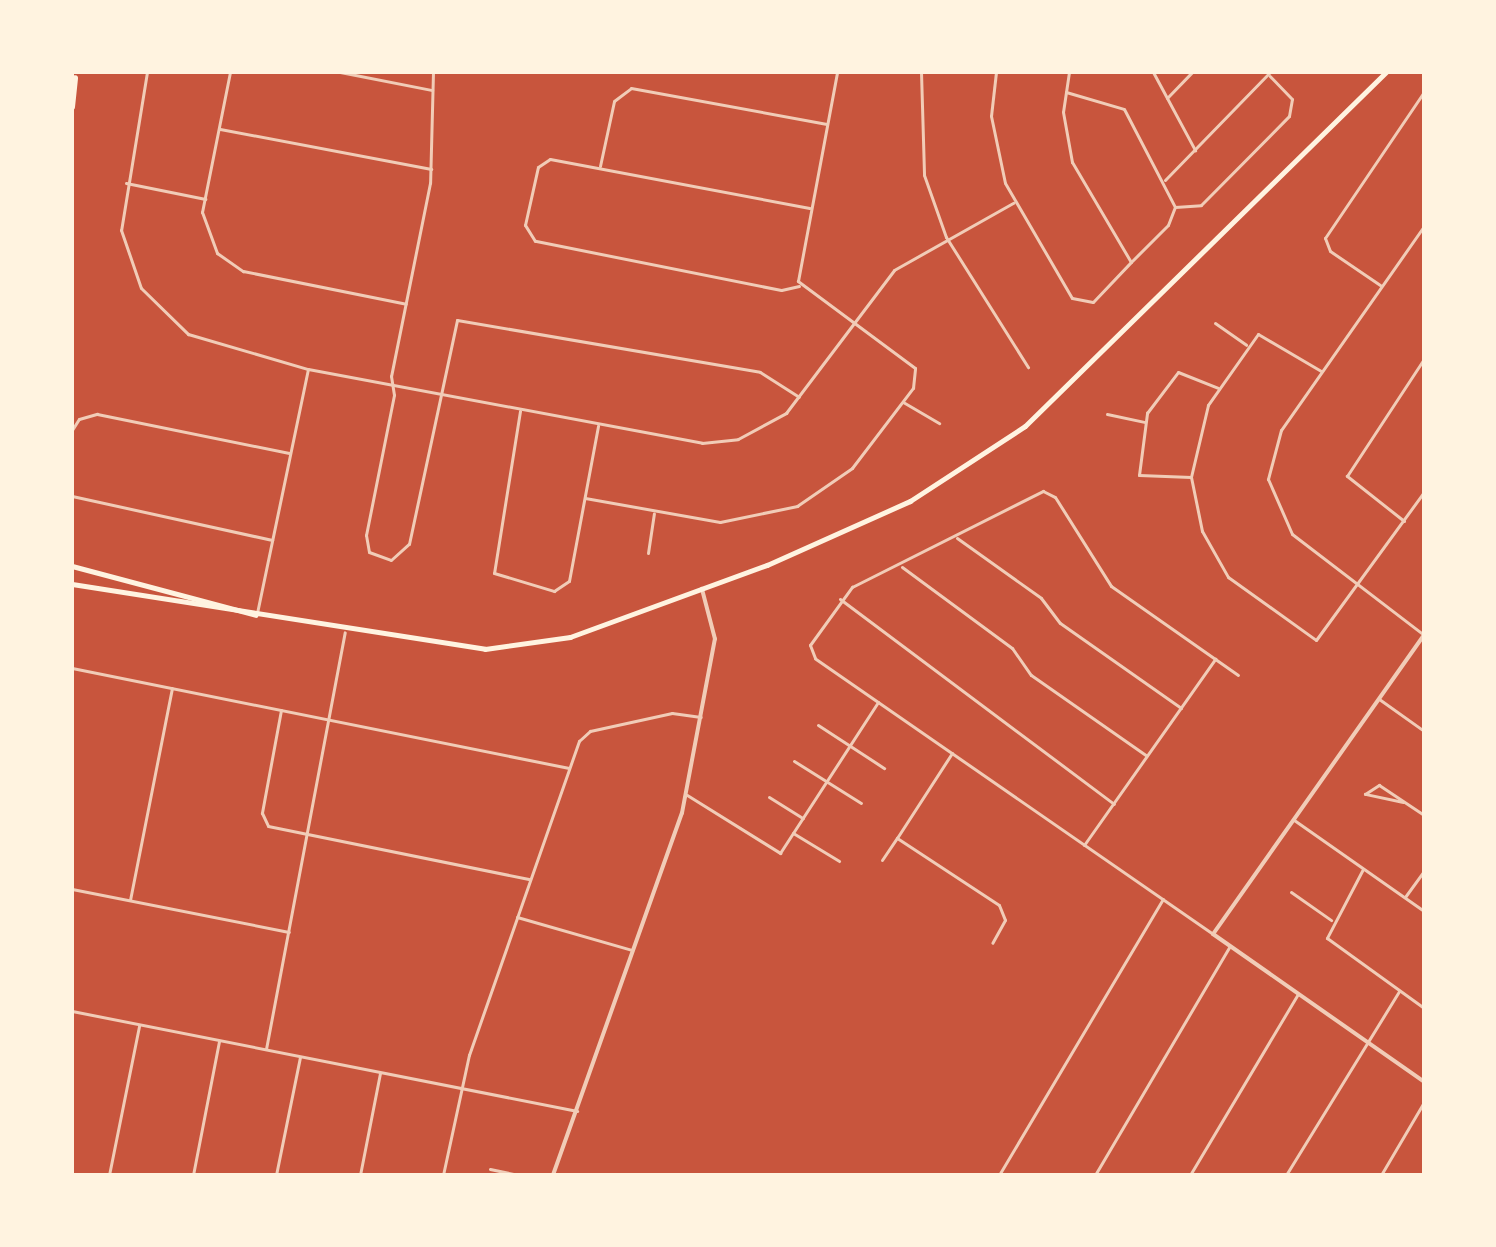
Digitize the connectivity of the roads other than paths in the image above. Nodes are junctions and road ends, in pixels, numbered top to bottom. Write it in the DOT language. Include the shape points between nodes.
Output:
graph roads {
  1 [pos="147,72"];
  2 [pos="230,72"];
  3 [pos="340,72"];
  4 [pos="433,72"];
  5 [pos="837,72"];
  6 [pos="921,72"];
  7 [pos="996,72"];
  8 [pos="1069,72"];
  9 [pos="1153,72"];
  10 [pos="1192,72"];
  11 [pos="1386,72"];
  12 [pos="1270,74"];
  13 [pos="75,75"];
  14 [pos="432,90"];
  15 [pos="1065,92"];
  16 [pos="1424,92"];
  17 [pos="72,93"];
  18 [pos="1166,98"];
  19 [pos="72,107"];
  20 [pos="827,124"];
  21 [pos="220,129"];
  22 [pos="1195,150"];
  23 [pos="600,167"];
  24 [pos="431,169"];
  25 [pos="1165,180"];
  26 [pos="126,183"];
  27 [pos="205,199"];
  28 [pos="1013,203"];
  29 [pos="1175,207"];
  30 [pos="811,208"];
  31 [pos="1424,226"];
  32 [pos="946,237"];
  33 [pos="1131,262"];
  34 [pos="799,286"];
  35 [pos="1381,286"];
  36 [pos="406,304"];
  37 [pos="852,322"];
  38 [pos="1215,323"];
  39 [pos="1246,345"];
  40 [pos="1424,359"];
  41 [pos="1028,367"];
  42 [pos="308,369"];
  43 [pos="1321,371"];
  44 [pos="392,386"];
  45 [pos="1218,388"];
  46 [pos="438,394"];
  47 [pos="799,397"];
  48 [pos="903,402"];
  49 [pos="520,411"];
  50 [pos="1107,414"];
  51 [pos="1145,422"];
  52 [pos="939,423"];
  53 [pos="598,426"];
  54 [pos="72,430"];
  55 [pos="291,453"];
  56 [pos="1191,477"];
  57 [pos="1424,492"];
  58 [pos="72,496"];
  59 [pos="585,498"];
  60 [pos="654,512"];
  61 [pos="1404,521"];
  62 [pos="957,538"];
  63 [pos="272,540"];
  64 [pos="648,553"];
  65 [pos="72,566"];
  66 [pos="902,567"];
  67 [pos="72,584"];
  68 [pos="1359,585"];
  69 [pos="702,589"];
  70 [pos="840,599"];
  71 [pos="256,616"];
  72 [pos="345,632"];
  73 [pos="1424,635"];
  74 [pos="1215,659"];
  75 [pos="72,668"];
  76 [pos="1238,675"];
  77 [pos="172,688"];
  78 [pos="1379,699"];
  79 [pos="878,702"];
  80 [pos="1181,708"];
  81 [pos="281,710"];
  82 [pos="701,717"];
  83 [pos="332,720"];
  84 [pos="818,725"];
  85 [pos="1424,731"];
  86 [pos="850,745"];
  87 [pos="952,753"];
  88 [pos="1147,756"];
  89 [pos="794,761"];
  90 [pos="569,768"];
  91 [pos="884,768"];
  92 [pos="827,782"];
  93 [pos="686,795"];
  94 [pos="769,797"];
  95 [pos="1403,802"];
  96 [pos="861,803"];
  97 [pos="1114,804"];
  98 [pos="1424,815"];
  99 [pos="803,818"];
  100 [pos="1294,820"];
  101 [pos="793,833"];
  102 [pos="309,835"];
  103 [pos="897,838"];
  104 [pos="1084,845"];
  105 [pos="882,860"];
  106 [pos="839,861"];
  107 [pos="1363,869"];
  108 [pos="1424,871"];
  109 [pos="529,879"];
  110 [pos="72,889"];
  111 [pos="1291,892"];
  112 [pos="1405,897"];
  113 [pos="1163,899"];
  114 [pos="130,900"];
  115 [pos="1424,911"];
  116 [pos="517,917"];
  117 [pos="1331,920"];
  118 [pos="289,932"];
  119 [pos="1213,934"];
  120 [pos="992,943"];
  121 [pos="1230,946"];
  122 [pos="632,950"];
  123 [pos="1399,991"];
  124 [pos="1298,994"];
  125 [pos="1424,1008"];
  126 [pos="72,1011"];
  127 [pos="140,1024"];
  128 [pos="220,1040"];
  129 [pos="1365,1041"];
  130 [pos="266,1049"];
  131 [pos="300,1056"];
  132 [pos="381,1072"];
  133 [pos="1424,1082"];
  134 [pos="461,1088"];
  135 [pos="1424,1102"];
  136 [pos="577,1111"];
  137 [pos="490,1169"];
  138 [pos="109,1175"];
  139 [pos="193,1175"];
  140 [pos="276,1175"];
  141 [pos="360,1175"];
  142 [pos="443,1175"];
  143 [pos="519,1175"];
  144 [pos="553,1175"];
  145 [pos="999,1175"];
  146 [pos="1095,1175"];
  147 [pos="1190,1175"];
  148 [pos="1286,1175"];
  149 [pos="1381,1175"];
  1 -- 26 [label="street"];
  2 -- 21 [label="street"];
  3 -- 14 [label="street"];
  4 -- 14 [label="street"];
  5 -- 20 [label="street"];
  6 -- 32 [label="street" via="924,175"];
  7 -- 28 [label="street" via="996,155"];
  8 -- 15 [label="street"];
  9 -- 18 [label="street"];
  10 -- 18 [label="street"];
  11 -- 69 [label="main road" via="1025,426 874,519"];
  12 -- 22 [label="street"];
  12 -- 29 [label="street" via="1292,99 1289,116 1201,205"];
  13 -- 17 [label="highway"];
  13 -- 19 [label="highway"];
  14 -- 24 [label="street"];
  15 -- 25 [label="street" via="1124,109"];
  15 -- 33 [label="street" via="1072,162"];
  16 -- 35 [label="street" via="1325,238 1330,251"];
  18 -- 22 [label="street"];
  20 -- 23 [label="street" via="631,88 614,101"];
  20 -- 30 [label="street"];
  21 -- 24 [label="street"];
  21 -- 27 [label="street"];
  22 -- 25 [label="street"];
  23 -- 30 [label="street"];
  23 -- 34 [label="street" via="552,159 540,164 528,236 781,290"];
  24 -- 36 [label="street"];
  25 -- 29 [label="street"];
  26 -- 27 [label="street"];
  26 -- 42 [label="street" via="124,241 156,308 212,346"];
  27 -- 36 [label="street" via="208,238 233,266"];
  28 -- 32 [label="street"];
  28 -- 33 [label="street" via="1072,298 1093,302"];
  29 -- 33 [label="street" via="1168,225"];
  30 -- 34 [label="street"];
  31 -- 35 [label="street"];
  32 -- 37 [label="street" via="894,270"];
  32 -- 41 [label="street"];
  34 -- 37 [label="street"];
  35 -- 43 [label="street"];
  36 -- 44 [label="street"];
  37 -- 47 [label="street"];
  37 -- 48 [label="street" via="915,368 917,380"];
  38 -- 39 [label="street"];
  39 -- 43 [label="street" via="1265,333"];
  39 -- 45 [label="street"];
  40 -- 61 [label="street" via="1347,476"];
  42 -- 44 [label="street"];
  42 -- 55 [label="street"];
  43 -- 68 [label="street" via="1276,439 1270,491 1292,534"];
  44 -- 46 [label="street"];
  44 -- 46 [label="street" via="365,540 382,559 396,558 409,544"];
  45 -- 51 [label="street" via="1178,372 1150,404"];
  45 -- 56 [label="street" via="1200,426"];
  46 -- 47 [label="street" via="451,328 465,317 760,372"];
  46 -- 49 [label="street"];
  47 -- 53 [label="street" via="786,413 738,439 702,443"];
  48 -- 52 [label="street"];
  48 -- 60 [label="street" via="852,468 797,506 720,522"];
  49 -- 53 [label="street"];
  49 -- 59 [label="street" via="494,573 507,582 565,588"];
  50 -- 51 [label="street"];
  51 -- 56 [label="street" via="1139,475"];
  53 -- 59 [label="street"];
  54 -- 55 [label="street" via="79,419 97,414"];
  55 -- 63 [label="street"];
  56 -- 68 [label="street" via="1202,531 1222,570 1304,638 1323,635"];
  57 -- 61 [label="street"];
  58 -- 63 [label="street"];
  59 -- 60 [label="street"];
  60 -- 64 [label="street"];
  61 -- 68 [label="street"];
  62 -- 66 [label="street"];
  62 -- 74 [label="street" via="1038,492 1051,493 1111,586"];
  62 -- 80 [label="street" via="1047,603 1060,623"];
  63 -- 71 [label="street"];
  65 -- 71 [label="main road"];
  66 -- 70 [label="street"];
  66 -- 88 [label="street" via="1012,648 1031,675"];
  67 -- 71 [label="main road"];
  68 -- 73 [label="street"];
  69 -- 72 [label="main road" via="570,637 505,649"];
  69 -- 82 [label="street" via="716,631"];
  70 -- 79 [label="street" via="809,650"];
  70 -- 97 [label="street" via="978,695 1000,725"];
  71 -- 72 [label="main road"];
  72 -- 83 [label="street"];
  73 -- 78 [label="street"];
  74 -- 76 [label="street"];
  74 -- 80 [label="street"];
  75 -- 77 [label="street"];
  77 -- 81 [label="street"];
  77 -- 114 [label="street"];
  78 -- 85 [label="street"];
  78 -- 100 [label="street"];
  79 -- 86 [label="street"];
  79 -- 87 [label="street"];
  80 -- 88 [label="street"];
  81 -- 83 [label="street"];
  81 -- 102 [label="street" via="262,817 271,828"];
  82 -- 90 [label="street" via="672,713 590,731"];
  82 -- 93 [label="street"];
  83 -- 90 [label="street"];
  83 -- 102 [label="street"];
  84 -- 86 [label="street"];
  86 -- 91 [label="street"];
  86 -- 92 [label="street"];
  87 -- 103 [label="street"];
  87 -- 104 [label="street"];
  88 -- 97 [label="street"];
  89 -- 92 [label="street"];
  90 -- 109 [label="street"];
  92 -- 96 [label="street"];
  92 -- 99 [label="street"];
  93 -- 101 [label="street" via="774,853"];
  93 -- 122 [label="street"];
  94 -- 99 [label="street"];
  95 -- 95 [label="street" via="1377,784 1365,794 1370,800"];
  95 -- 98 [label="street"];
  97 -- 104 [label="street"];
  99 -- 101 [label="street"];
  100 -- 107 [label="street"];
  100 -- 119 [label="street"];
  101 -- 106 [label="street"];
  102 -- 109 [label="street"];
  102 -- 118 [label="street"];
  103 -- 105 [label="street"];
  103 -- 120 [label="street" via="999,905 1005,920"];
  104 -- 113 [label="street"];
  107 -- 112 [label="street"];
  107 -- 117 [label="street"];
  108 -- 112 [label="street"];
  109 -- 116 [label="street"];
  110 -- 114 [label="street"];
  111 -- 117 [label="street"];
  112 -- 115 [label="street"];
  113 -- 119 [label="street"];
  113 -- 145 [label="street"];
  114 -- 118 [label="street"];
  116 -- 122 [label="street"];
  116 -- 134 [label="street"];
  117 -- 123 [label="street" via="1328,941"];
  118 -- 130 [label="street"];
  119 -- 121 [label="street"];
  121 -- 124 [label="street"];
  121 -- 146 [label="street"];
  122 -- 136 [label="street"];
  123 -- 125 [label="street"];
  123 -- 129 [label="street"];
  124 -- 129 [label="street"];
  124 -- 147 [label="street"];
  126 -- 127 [label="street"];
  127 -- 128 [label="street"];
  127 -- 138 [label="street"];
  128 -- 130 [label="street"];
  128 -- 139 [label="street"];
  129 -- 133 [label="street"];
  129 -- 148 [label="street"];
  130 -- 131 [label="street"];
  131 -- 132 [label="street"];
  131 -- 140 [label="street"];
  132 -- 134 [label="street"];
  132 -- 141 [label="street"];
  134 -- 136 [label="street"];
  134 -- 142 [label="street"];
  135 -- 149 [label="street"];
  136 -- 144 [label="street"];
  137 -- 143 [label="street"];
}
